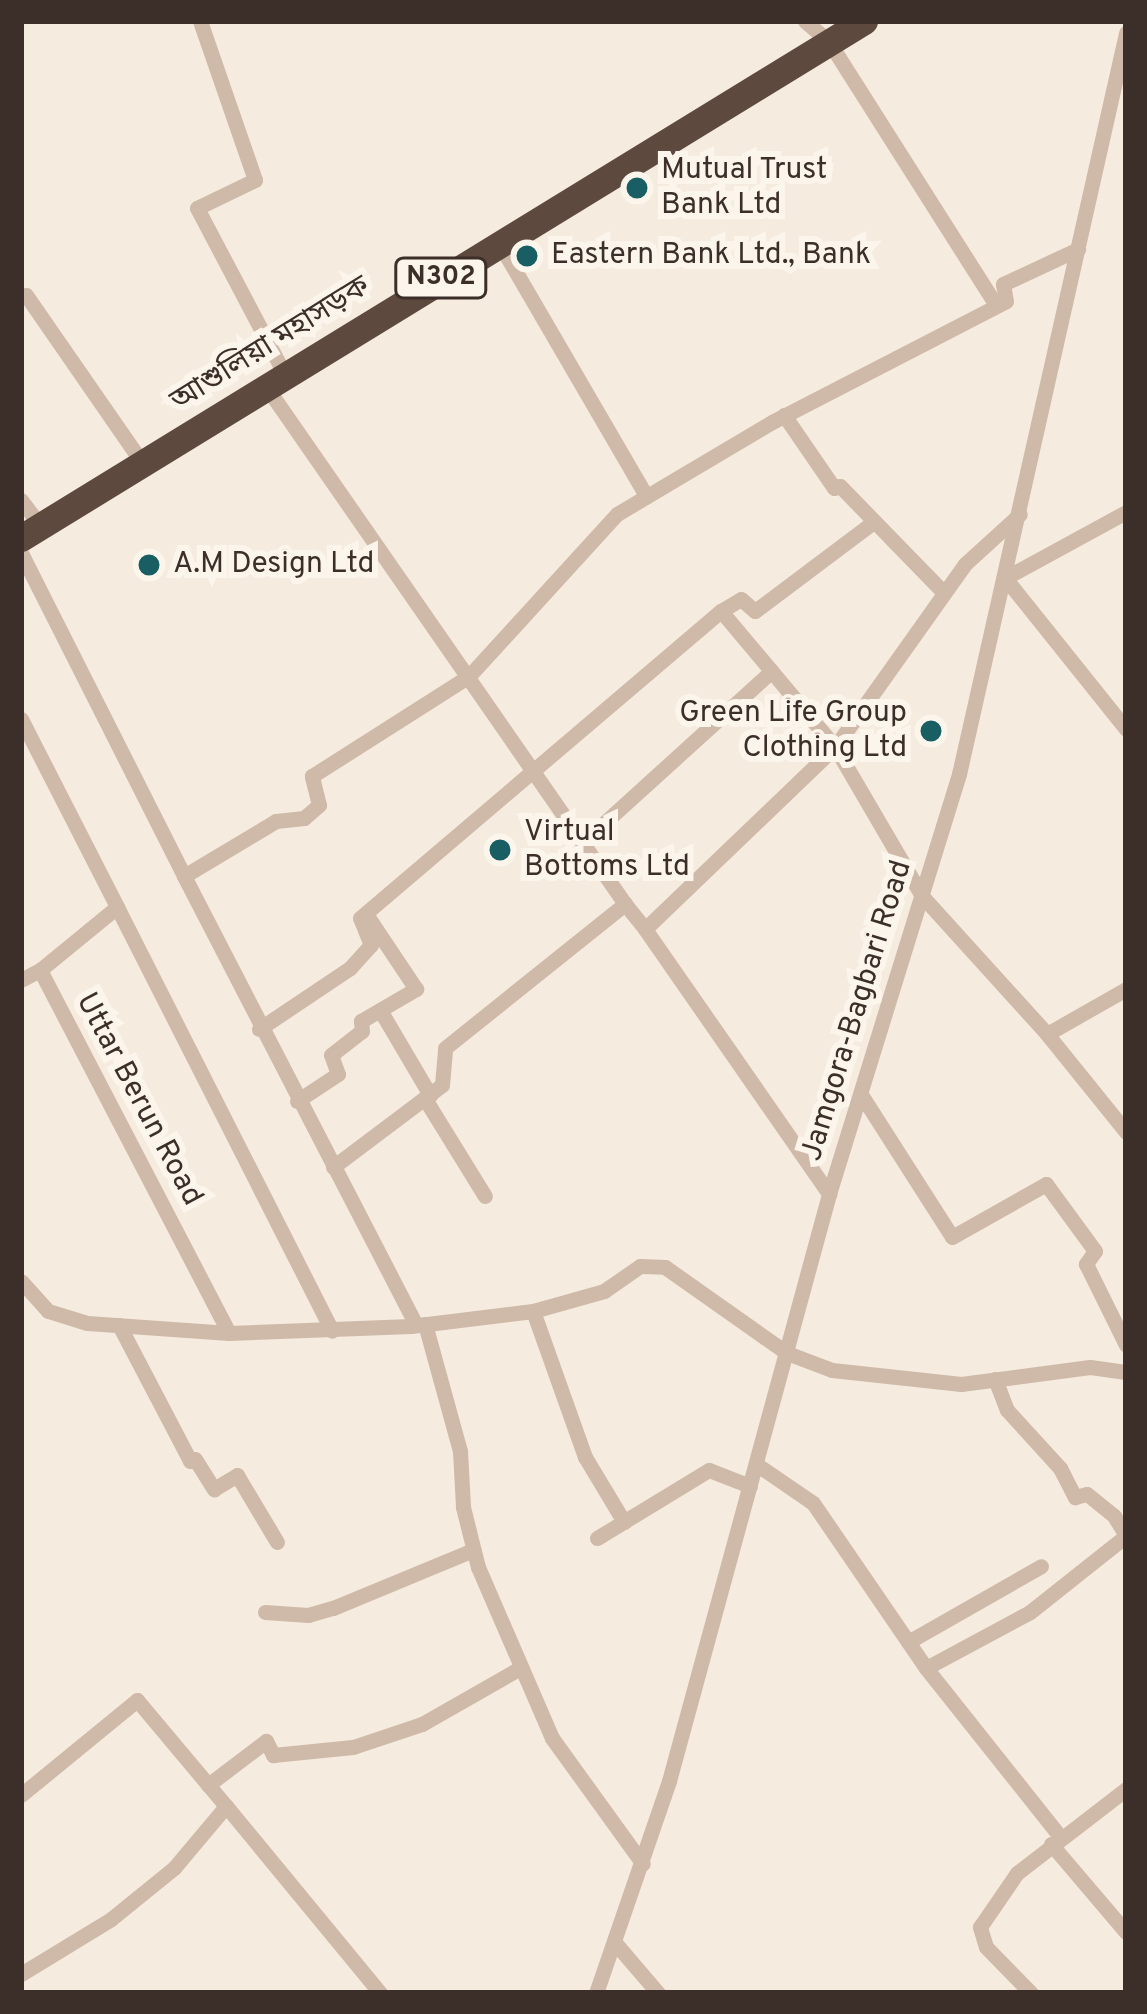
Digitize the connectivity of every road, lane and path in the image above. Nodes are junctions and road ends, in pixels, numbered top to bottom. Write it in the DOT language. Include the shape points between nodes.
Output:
graph roads {
  1 [pos="200,21"];
  2 [pos="805,21"];
  3 [pos="864,21"];
  4 [pos="1126,33"];
  5 [pos="829,42"];
  6 [pos="1123,64"];
  7 [pos="499,243"];
  8 [pos="1078,249"];
  9 [pos="26,295"];
  10 [pos="994,302"];
  11 [pos="275,379"];
  12 [pos="784,416"];
  13 [pos="143,464"];
  14 [pos="646,496"];
  15 [pos="21,500"];
  16 [pos="1022,512"];
  17 [pos="1126,512"];
  18 [pos="872,523"];
  19 [pos="31,532"];
  20 [pos="21,554"];
  21 [pos="1005,578"];
  22 [pos="944,593"];
  23 [pos="721,611"];
  24 [pos="772,671"];
  25 [pos="469,676"];
  26 [pos="21,719"];
  27 [pos="1126,729"];
  28 [pos="836,746"];
  29 [pos="535,774"];
  30 [pos="582,843"];
  31 [pos="184,876"];
  32 [pos="922,896"];
  33 [pos="625,904"];
  34 [pos="117,907"];
  35 [pos="366,913"];
  36 [pos="645,929"];
  37 [pos="40,970"];
  38 [pos="21,980"];
  39 [pos="1126,989"];
  40 [pos="380,1010"];
  41 [pos="259,1029"];
  42 [pos="1047,1034"];
  43 [pos="862,1096"];
  44 [pos="427,1097"];
  45 [pos="297,1101"];
  46 [pos="1126,1132"];
  47 [pos="333,1167"];
  48 [pos="829,1194"];
  49 [pos="485,1196"];
  50 [pos="21,1281"];
  51 [pos="533,1311"];
  52 [pos="420,1324"];
  53 [pos="119,1325"];
  54 [pos="332,1330"];
  55 [pos="229,1333"];
  56 [pos="1126,1345"];
  57 [pos="787,1353"];
  58 [pos="1126,1372"];
  59 [pos="995,1378"];
  60 [pos="756,1464"];
  61 [pos="750,1486"];
  62 [pos="624,1522"];
  63 [pos="1126,1535"];
  64 [pos="597,1538"];
  65 [pos="277,1542"];
  66 [pos="473,1550"];
  67 [pos="1041,1566"];
  68 [pos="265,1612"];
  69 [pos="908,1642"];
  70 [pos="520,1668"];
  71 [pos="926,1669"];
  72 [pos="208,1785"];
  73 [pos="1126,1789"];
  74 [pos="21,1795"];
  75 [pos="226,1806"];
  76 [pos="1056,1841"];
  77 [pos="643,1864"];
  78 [pos="1126,1932"];
  79 [pos="616,1944"];
  80 [pos="21,1974"];
  81 [pos="380,1993"];
  82 [pos="596,1993"];
  83 [pos="658,1993"];
  84 [pos="1031,1993"];
  1 -- 11 [label="street" via="255,180 197,208"];
  2 -- 5 [label="street"];
  3 -- 5 [label="highway, আশুলিয়া মহাসড়ক / N302"];
  4 -- 6 [label="street, Jamgora-Bagbari Road"];
  5 -- 7 [label="highway, আশুলিয়া মহাসড়ক / N302"];
  5 -- 10 [label="street"];
  6 -- 8 [label="street, Jamgora-Bagbari Road"];
  7 -- 11 [label="highway, আশুলিয়া মহাসড়ক / N302"];
  7 -- 14 [label="street"];
  8 -- 10 [label="street" via="1003,284 1006,301"];
  8 -- 16 [label="street, Jamgora-Bagbari Road"];
  9 -- 13 [label="street"];
  10 -- 12 [label="street"];
  11 -- 13 [label="highway, আশুলিয়া মহাসড়ক / N302"];
  11 -- 25 [label="street" via="417,611"];
  12 -- 14 [label="street"];
  12 -- 18 [label="street" via="834,488"];
  13 -- 19 [label="highway, আশুলিয়া মহাসড়ক / N302"];
  14 -- 25 [label="street" via="602,529"];
  15 -- 19 [label="street"];
  16 -- 21 [label="street, Jamgora-Bagbari Road"];
  16 -- 22 [label="street"];
  17 -- 21 [label="street"];
  18 -- 22 [label="street"];
  18 -- 23 [label="street" via="755,610 741,599"];
  20 -- 31 [label="street"];
  21 -- 27 [label="street"];
  21 -- 32 [label="street, Jamgora-Bagbari Road"];
  22 -- 28 [label="street"];
  23 -- 24 [label="street"];
  23 -- 29 [label="street"];
  24 -- 28 [label="street"];
  24 -- 30 [label="street"];
  25 -- 29 [label="street"];
  25 -- 31 [label="street" via="313,776 319,805 304,818 276,820"];
  26 -- 34 [label="street"];
  28 -- 32 [label="street"];
  28 -- 36 [label="street"];
  29 -- 30 [label="street"];
  29 -- 35 [label="street"];
  30 -- 33 [label="street"];
  31 -- 41 [label="street"];
  32 -- 42 [label="street"];
  32 -- 43 [label="street, Jamgora-Bagbari Road"];
  33 -- 36 [label="street"];
  33 -- 44 [label="street" via="445,1048 442,1085"];
  34 -- 37 [label="street, Uttar Berun Road"];
  34 -- 54 [label="street"];
  35 -- 40 [label="street" via="416,989"];
  35 -- 41 [label="street" via="360,918 371,945 350,968"];
  36 -- 48 [label="street"];
  37 -- 38 [label="street"];
  37 -- 55 [label="street, Uttar Berun Road"];
  39 -- 42 [label="street"];
  40 -- 44 [label="street"];
  40 -- 45 [label="street" via="331,1055 338,1074"];
  41 -- 45 [label="street"];
  42 -- 46 [label="street"];
  43 -- 48 [label="street, Jamgora-Bagbari Road"];
  43 -- 56 [label="street" via="952,1237 1046,1184 1094,1251 1085,1264"];
  44 -- 47 [label="street"];
  44 -- 49 [label="street"];
  45 -- 47 [label="street"];
  47 -- 52 [label="street"];
  48 -- 57 [label="street, Jamgora-Bagbari Road"];
  50 -- 53 [label="street" via="49,1311"];
  51 -- 52 [label="street"];
  51 -- 57 [label="street" via="604,1291 640,1267 665,1267"];
  51 -- 62 [label="street" via="585,1457"];
  52 -- 54 [label="street"];
  52 -- 66 [label="street" via="460,1451"];
  53 -- 55 [label="street"];
  53 -- 65 [label="street" via="190,1461 214,1490 237,1475"];
  54 -- 55 [label="street"];
  57 -- 59 [label="street" via="832,1370 961,1384"];
  57 -- 60 [label="street, Jamgora-Bagbari Road"];
  58 -- 59 [label="street" via="1090,1367"];
  59 -- 63 [label="street" via="1007,1409 1076,1497 1087,1494"];
  60 -- 61 [label="street, Jamgora-Bagbari Road"];
  60 -- 69 [label="street" via="813,1503"];
  61 -- 62 [label="street" via="709,1470"];
  61 -- 77 [label="street, Jamgora-Bagbari Road"];
  62 -- 64 [label="street"];
  63 -- 71 [label="street" via="1030,1612"];
  66 -- 68 [label="street" via="333,1608"];
  66 -- 70 [label="street"];
  67 -- 69 [label="street"];
  69 -- 71 [label="street"];
  70 -- 72 [label="street" via="422,1724 353,1747 273,1755 266,1741"];
  70 -- 77 [label="street" via="552,1738"];
  71 -- 76 [label="street"];
  72 -- 74 [label="street" via="137,1700"];
  72 -- 75 [label="street"];
  73 -- 76 [label="street"];
  75 -- 80 [label="street" via="159,1880"];
  75 -- 81 [label="street"];
  76 -- 78 [label="street"];
  76 -- 84 [label="street" via="1017,1873 980,1927 986,1947"];
  77 -- 79 [label="street, Jamgora-Bagbari Road"];
  79 -- 82 [label="street, Jamgora-Bagbari Road"];
  79 -- 83 [label="street"];
}
